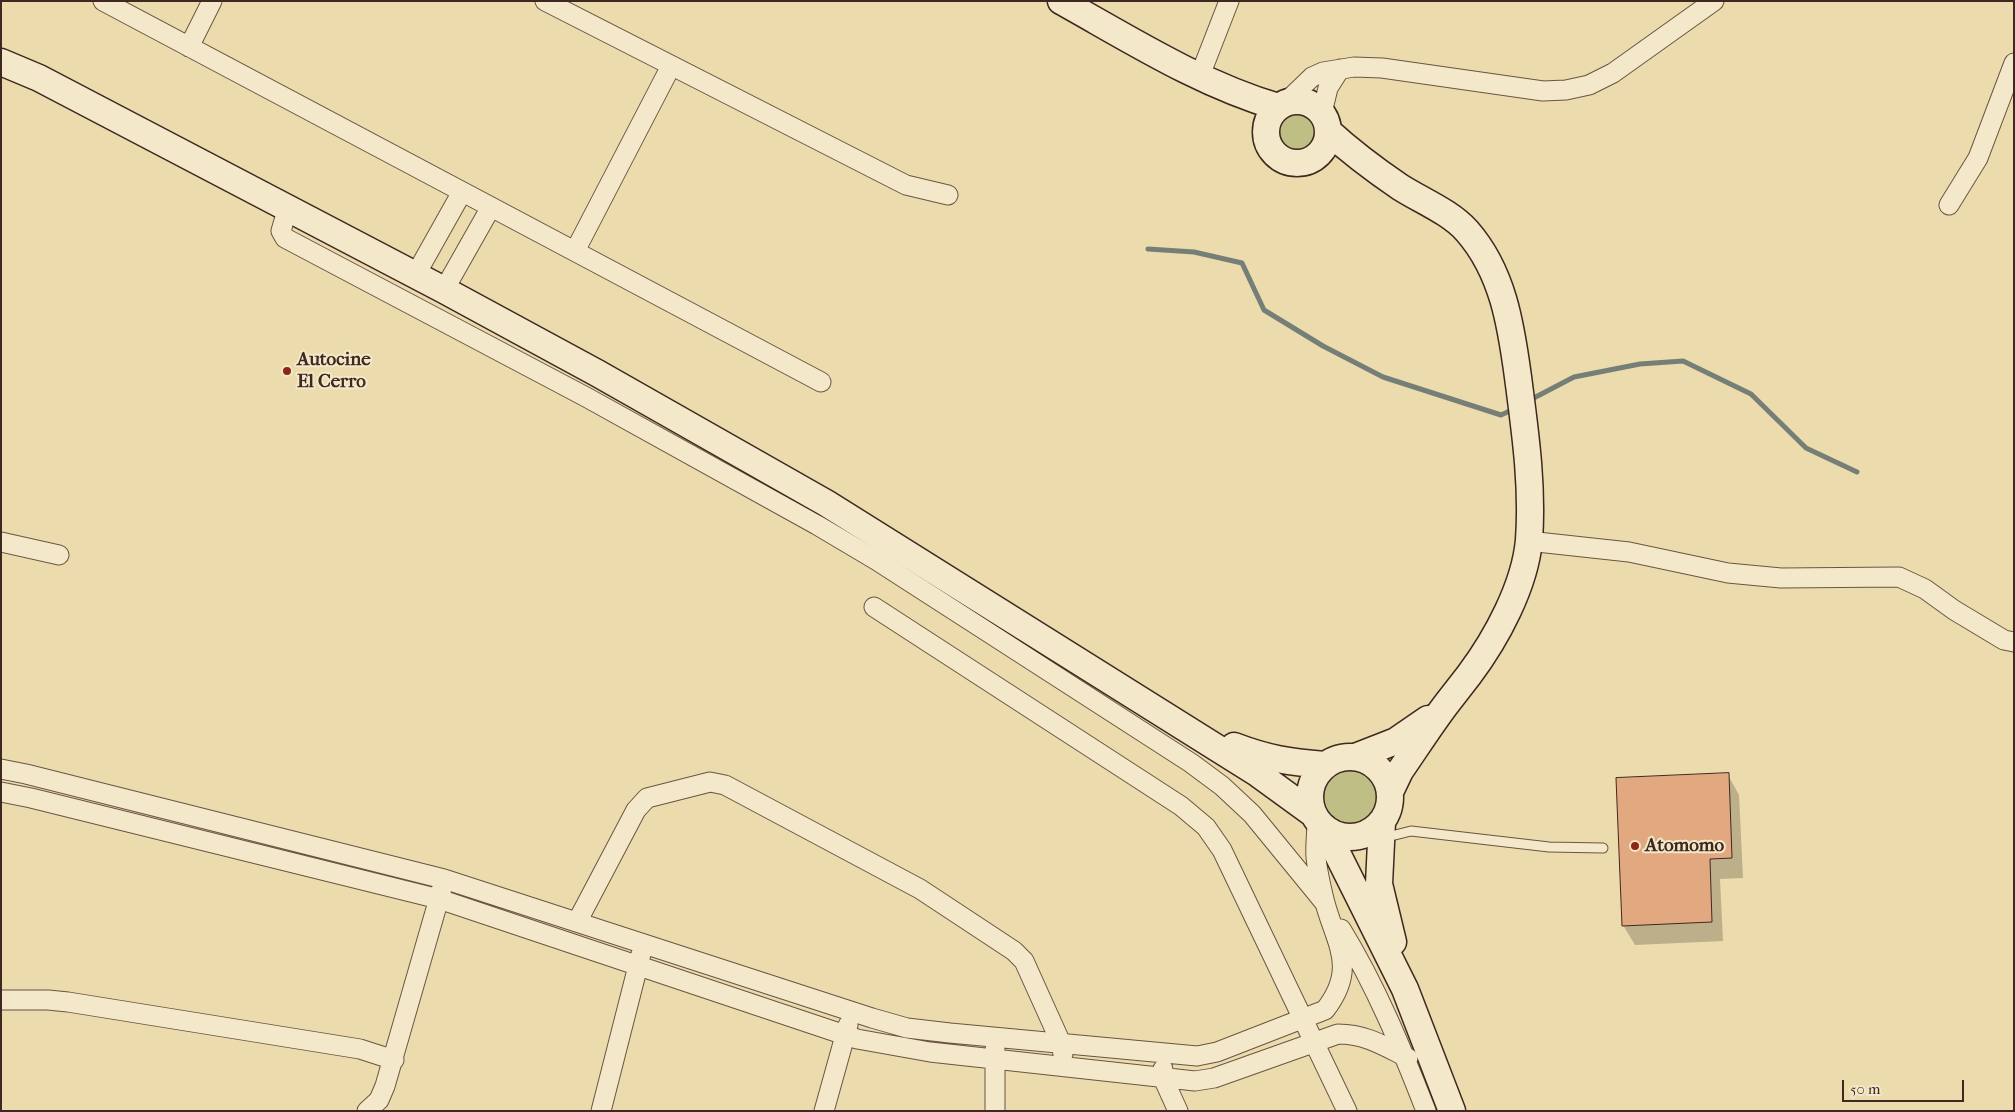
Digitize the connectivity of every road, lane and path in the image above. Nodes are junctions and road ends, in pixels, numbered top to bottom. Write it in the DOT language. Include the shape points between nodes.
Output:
graph roads {
  1 [pos="103,1"];
  2 [pos="212,1"];
  3 [pos="545,1"];
  4 [pos="1061,1"];
  5 [pos="1229,1"];
  6 [pos="1714,1"];
  7 [pos="189,47"];
  8 [pos="1,62"];
  9 [pos="2014,63"];
  10 [pos="671,66"];
  11 [pos="1340,69"];
  12 [pos="1199,78"];
  13 [pos="1282,104"];
  14 [pos="1325,122"];
  15 [pos="1265,133"];
  16 [pos="1307,162"];
  17 [pos="1401,188"];
  18 [pos="462,192"];
  19 [pos="948,194"];
  20 [pos="1949,205"];
  21 [pos="288,207"];
  22 [pos="491,207"];
  23 [pos="575,251"];
  24 [pos="416,274"];
  25 [pos="444,290"];
  26 [pos="597,373"];
  27 [pos="821,382"];
  28 [pos="586,397"];
  29 [pos="696,428"];
  30 [pos="686,452"];
  31 [pos="822,514"];
  32 [pos="1528,541"];
  33 [pos="1,542"];
  34 [pos="880,550"];
  35 [pos="59,555"];
  36 [pos="874,607"];
  37 [pos="2014,642"];
  38 [pos="1449,700"];
  39 [pos="1184,728"];
  40 [pos="1354,757"];
  41 [pos="1325,765"];
  42 [pos="1,769"];
  43 [pos="1,792"];
  44 [pos="1390,792"];
  45 [pos="1318,821"];
  46 [pos="1381,830"];
  47 [pos="1603,848"];
  48 [pos="444,879"];
  49 [pos="439,899"];
  50 [pos="1326,904"];
  51 [pos="577,922"];
  52 [pos="644,943"];
  53 [pos="638,965"];
  54 [pos="1405,989"];
  55 [pos="1,1000"];
  56 [pos="851,1012"];
  57 [pos="1302,1019"];
  58 [pos="845,1035"];
  59 [pos="994,1037"];
  60 [pos="1314,1042"];
  61 [pos="1062,1043"];
  62 [pos="1162,1053"];
  63 [pos="1405,1056"];
  64 [pos="394,1060"];
  65 [pos="996,1060"];
  66 [pos="1065,1067"];
  67 [pos="1436,1072"];
  68 [pos="1163,1078"];
  69 [pos="367,1111"];
  70 [pos="601,1111"];
  71 [pos="824,1111"];
  72 [pos="995,1111"];
  73 [pos="1178,1111"];
  74 [pos="1347,1111"];
  75 [pos="1426,1111"];
  76 [pos="1452,1111"];
  1 -- 7 [label="street"];
  2 -- 7 [label="street"];
  3 -- 10 [label="street"];
  4 -- 12 [label="main road"];
  5 -- 12 [label="street"];
  6 -- 11 [label="street" via="1612,73 1590,85 1566,90 1543,91 1382,68"];
  7 -- 18 [label="street"];
  8 -- 21 [label="main road" via="39,78"];
  9 -- 20 [label="street" via="1978,158"];
  10 -- 19 [label="street" via="906,185"];
  10 -- 23 [label="street"];
  11 -- 13 [label="street" via="1312,76"];
  11 -- 14 [label="street" via="1328,88"];
  12 -- 13 [label="main road" via="1249,98"];
  12 -- 15 [label="main road"];
  13 -- 14 [label="main road" via="1296,100 1306,102"];
  13 -- 15 [label="main road" via="1271,114"];
  14 -- 16 [label="main road" via="1327,141 1323,150"];
  14 -- 17 [label="main road" via="1352,154"];
  15 -- 16 [label="main road" via="1272,151 1279,158 1288,162"];
  16 -- 17 [label="main road" via="1333,165"];
  17 -- 32 [label="main road" via="1437,208 1466,230 1487,258 1497,279 1513,340 1527,445 1530,488"];
  18 -- 22 [label="street"];
  18 -- 24 [label="street"];
  21 -- 24 [label="main road"];
  21 -- 28 [label="street" via="281,231 285,238"];
  22 -- 23 [label="street"];
  22 -- 25 [label="street"];
  23 -- 27 [label="street"];
  24 -- 25 [label="main road"];
  25 -- 26 [label="main road"];
  26 -- 28 [label="street"];
  26 -- 29 [label="main road"];
  28 -- 30 [label="street"];
  29 -- 30 [label="street"];
  29 -- 31 [label="main road"];
  30 -- 31 [label="street"];
  31 -- 34 [label="main road"];
  32 -- 37 [label="street" via="1629,552 1728,574 1781,578 1899,577 1925,588 1954,610 2004,640"];
  32 -- 38 [label="main road" via="1518,583 1501,623 1469,675"];
  33 -- 35 [label="street"];
  34 -- 39 [label="main road"];
  34 -- 50 [label="street" via="1222,786 1252,814"];
  36 -- 57 [label="street" via="1181,806 1206,827 1222,850"];
  38 -- 40 [label="main road" via="1396,741"];
  38 -- 44 [label="main road" via="1400,770"];
  39 -- 41 [label="main road" via="1264,757"];
  39 -- 45 [label="main road" via="1257,773"];
  40 -- 41 [label="main road" via="1344,757"];
  40 -- 44 [label="main road" via="1374,765 1387,782"];
  41 -- 45 [label="main road" via="1317,773 1309,792"];
  42 -- 48 [label="street"];
  43 -- 49 [label="street"];
  44 -- 46 [label="main road"];
  45 -- 46 [label="main road" via="1334,835 1345,838"];
  45 -- 50 [label="street" via="1316,856"];
  45 -- 54 [label="main road"];
  46 -- 47 [label="lane" via="1549,847"];
  46 -- 54 [label="main road" via="1379,884"];
  48 -- 49 [label="street"];
  48 -- 51 [label="street"];
  49 -- 53 [label="street"];
  49 -- 64 [label="street"];
  50 -- 57 [label="street" via="1338,939 1343,976 1335,997 1325,1010"];
  50 -- 63 [label="street" via="1363,968"];
  51 -- 52 [label="street"];
  51 -- 61 [label="street" via="636,810 647,798 710,782 725,785 920,889 1014,951 1024,961"];
  52 -- 53 [label="street"];
  52 -- 56 [label="street"];
  53 -- 58 [label="street"];
  53 -- 70 [label="street"];
  54 -- 67 [label="main road"];
  55 -- 64 [label="street" via="68,1002 360,1049"];
  56 -- 58 [label="street"];
  56 -- 59 [label="street" via="907,1028"];
  57 -- 60 [label="street"];
  57 -- 62 [label="street" via="1217,1052 1196,1056"];
  58 -- 65 [label="street" via="930,1052"];
  58 -- 71 [label="street"];
  59 -- 61 [label="street"];
  59 -- 65 [label="street"];
  60 -- 63 [label="street" via="1338,1034 1355,1034"];
  60 -- 68 [label="street" via="1214,1078 1196,1081"];
  60 -- 74 [label="street"];
  61 -- 62 [label="street"];
  61 -- 66 [label="street"];
  62 -- 68 [label="street"];
  63 -- 67 [label="street"];
  63 -- 75 [label="street"];
  64 -- 69 [label="street" via="379,1100"];
  65 -- 66 [label="street"];
  65 -- 72 [label="street"];
  66 -- 68 [label="street"];
  67 -- 76 [label="main road"];
  68 -- 73 [label="street"];
}
